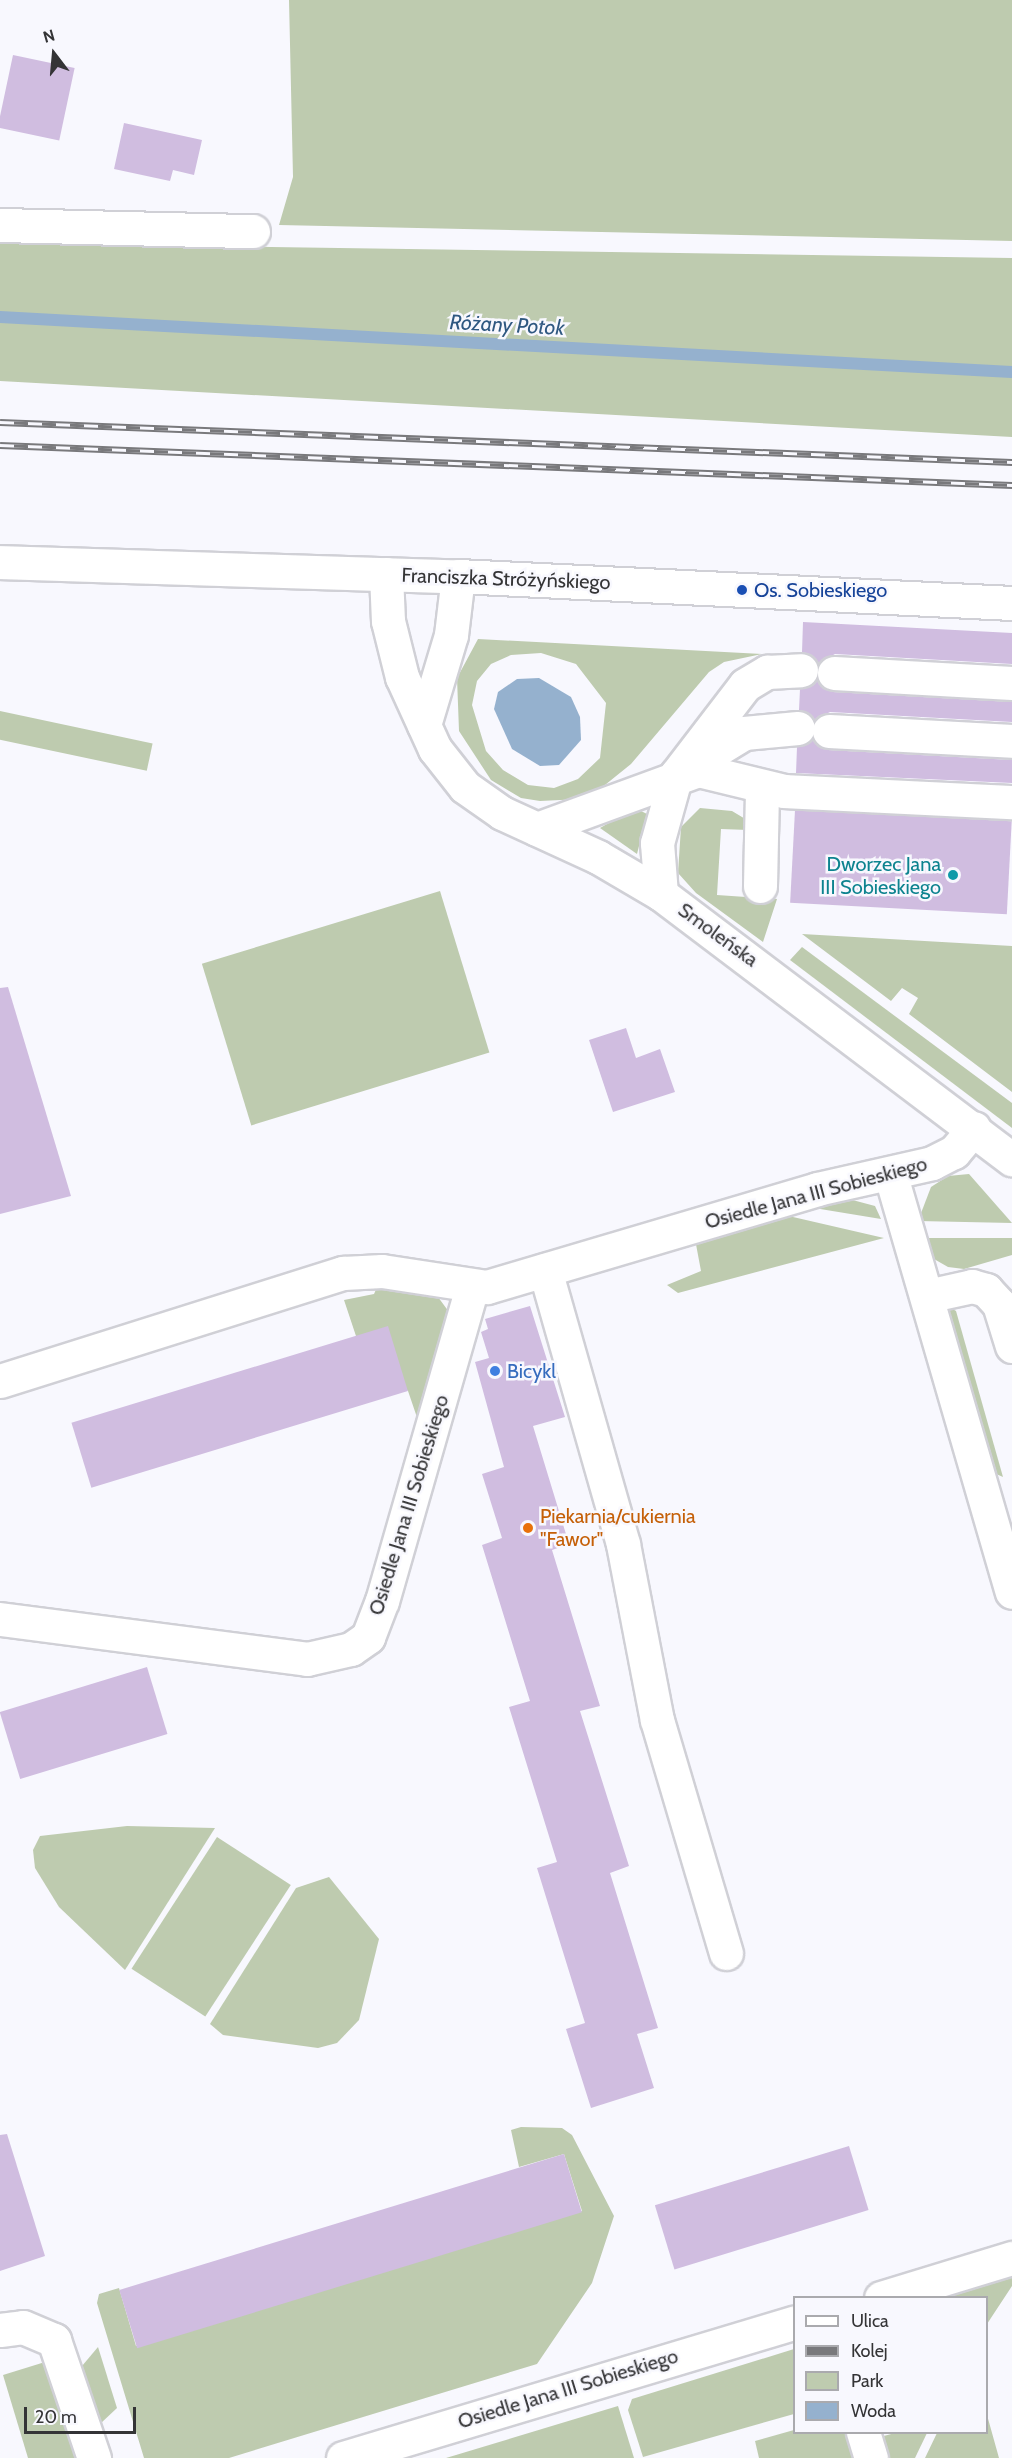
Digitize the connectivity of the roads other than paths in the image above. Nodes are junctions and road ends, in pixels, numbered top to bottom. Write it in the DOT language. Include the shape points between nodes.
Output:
graph roads {
  1 [pos="0,225"];
  2 [pos="253,231"];
  3 [pos="0,562"];
  4 [pos="386,574"];
  5 [pos="458,576"];
  6 [pos="1012,603"];
  7 [pos="801,670"];
  8 [pos="834,674"];
  9 [pos="1012,683"];
  10 [pos="424,725"];
  11 [pos="1012,741"];
  12 [pos="676,775"];
  13 [pos="762,789"];
  14 [pos="1012,802"];
  15 [pos="537,829"];
  16 [pos="760,886"];
  17 [pos="662,894"];
  18 [pos="974,1128"];
  19 [pos="1012,1159"];
  20 [pos="891,1176"];
  21 [pos="545,1270"];
  22 [pos="472,1288"];
  23 [pos="927,1296"];
  24 [pos="1012,1346"];
  25 [pos="0,1381"];
  26 [pos="1012,1592"];
  27 [pos="0,1619"];
  28 [pos="726,1953"];
  29 [pos="1012,2258"];
  30 [pos="887,2296"];
  31 [pos="793,2324"];
  32 [pos="0,2330"];
  33 [pos="863,2434"];
  34 [pos="94,2458"];
  35 [pos="343,2458"];
  36 [pos="871,2458"];
  1 -- 2 [label="street"];
  3 -- 4 [label="street, Franciszka Stróżyńskiego"];
  4 -- 5 [label="street, Franciszka Stróżyńskiego"];
  4 -- 10 [label="street, Smoleńska" via="393,649"];
  5 -- 6 [label="street, Franciszka Stróżyńskiego"];
  5 -- 10 [label="street" via="451,635"];
  7 -- 12 [label="street" via="767,672 745,685"];
  8 -- 9 [label="street"];
  10 -- 15 [label="street, Smoleńska" via="465,787"];
  11 -- 12 [label="street" via="814,729 744,733"];
  12 -- 13 [label="street" via="705,771"];
  12 -- 15 [label="street"];
  12 -- 17 [label="street" via="657,843"];
  13 -- 14 [label="street"];
  13 -- 16 [label="street"];
  15 -- 17 [label="street, Smoleńska"];
  17 -- 18 [label="street, Smoleńska"];
  18 -- 19 [label="street, Smoleńska"];
  18 -- 20 [label="street, Osiedle Jana III Sobieskiego" via="954,1152"];
  20 -- 21 [label="street, Osiedle Jana III Sobieskiego" via="817,1189"];
  20 -- 23 [label="street"];
  21 -- 22 [label="street, Osiedle Jana III Sobieskiego"];
  21 -- 28 [label="street" via="623,1544 657,1720"];
  22 -- 25 [label="street, Osiedle Jana III Sobieskiego" via="382,1271 343,1273"];
  22 -- 27 [label="street, Osiedle Jana III Sobieskiego" via="382,1600 368,1637 351,1649 307,1659"];
  23 -- 24 [label="street" via="972,1286 986,1290 999,1304"];
  23 -- 26 [label="street"];
  29 -- 30 [label="street"];
  31 -- 35 [label="street, Osiedle Jana III Sobieskiego"];
  32 -- 34 [label="street" via="23,2326 54,2340"];
  33 -- 36 [label="street"];
}
